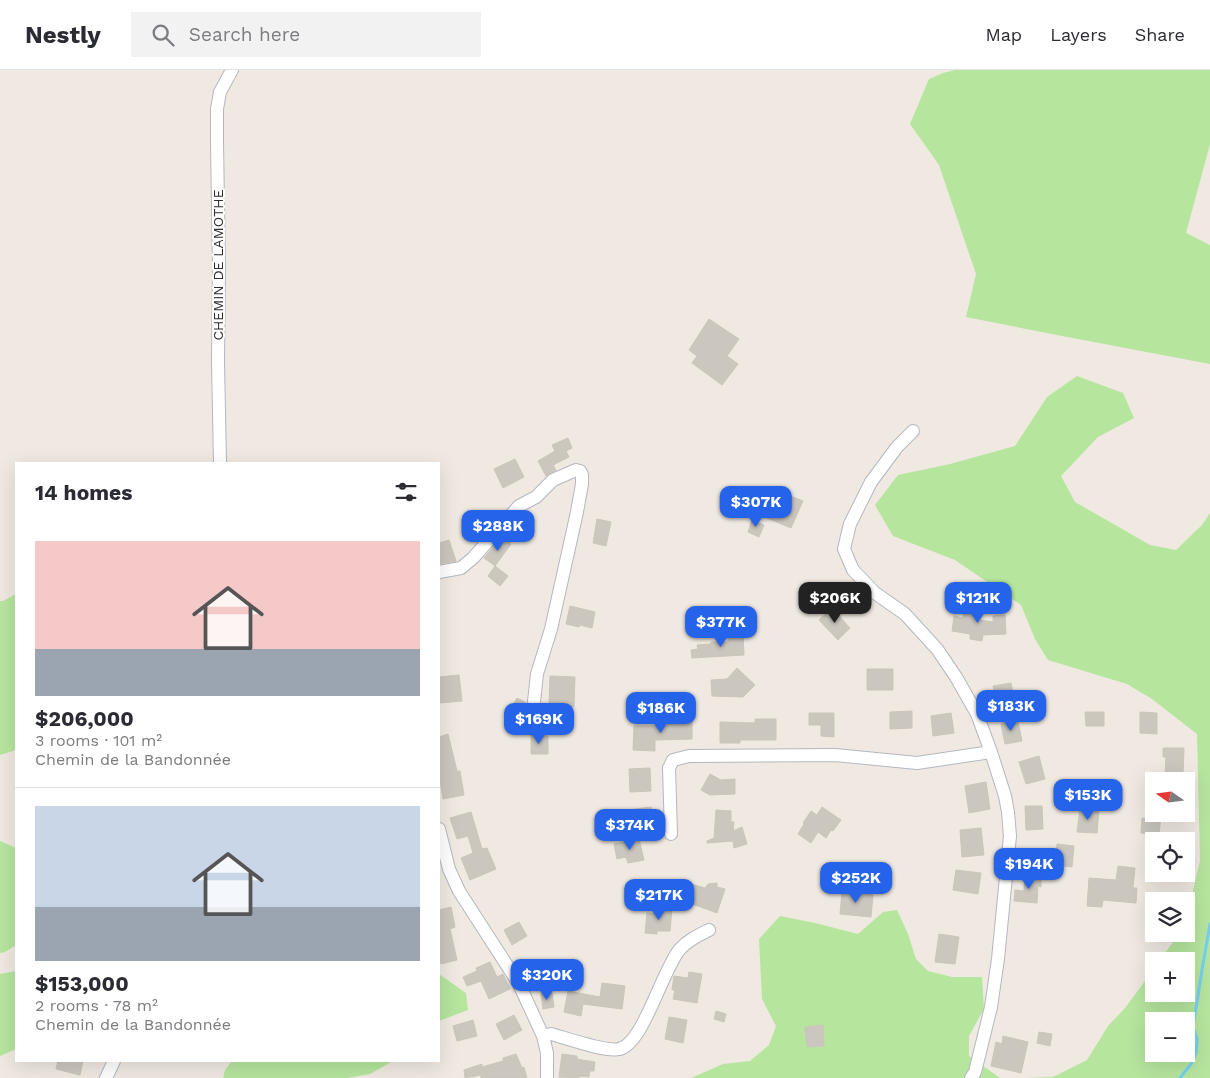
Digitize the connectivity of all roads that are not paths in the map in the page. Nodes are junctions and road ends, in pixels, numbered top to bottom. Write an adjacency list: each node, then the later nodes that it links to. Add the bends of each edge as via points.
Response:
1 (232, 70): 3 (street, CHEMIN DE LAMOTHE, via 220,92 217,109)
2 (913, 431): 6 (street, via 871,482 850,524 844,549 853,570 875,592 905,614 942,656 977,714)
3 (220, 462)
4 (440, 572): 5 (street, via 462,568 519,506 553,480 576,470 580,472 582,484 558,600 536,674)
5 (533, 711)
6 (991, 752): 8 (street, via 917,763 835,755 689,756 673,760 669,768); 14 (street, via 1005,796 1010,836 991,1007)
7 (440, 833): 10 (street, via 449,869 460,891 519,984)
8 (671, 834)
9 (709, 930): 10 (street, via 680,948 630,1043 620,1049 606,1049 551,1034)
10 (543, 1036): 13 (street)
11 (114, 1062): 12 (street)
12 (106, 1078)
13 (547, 1078)
14 (971, 1078)

